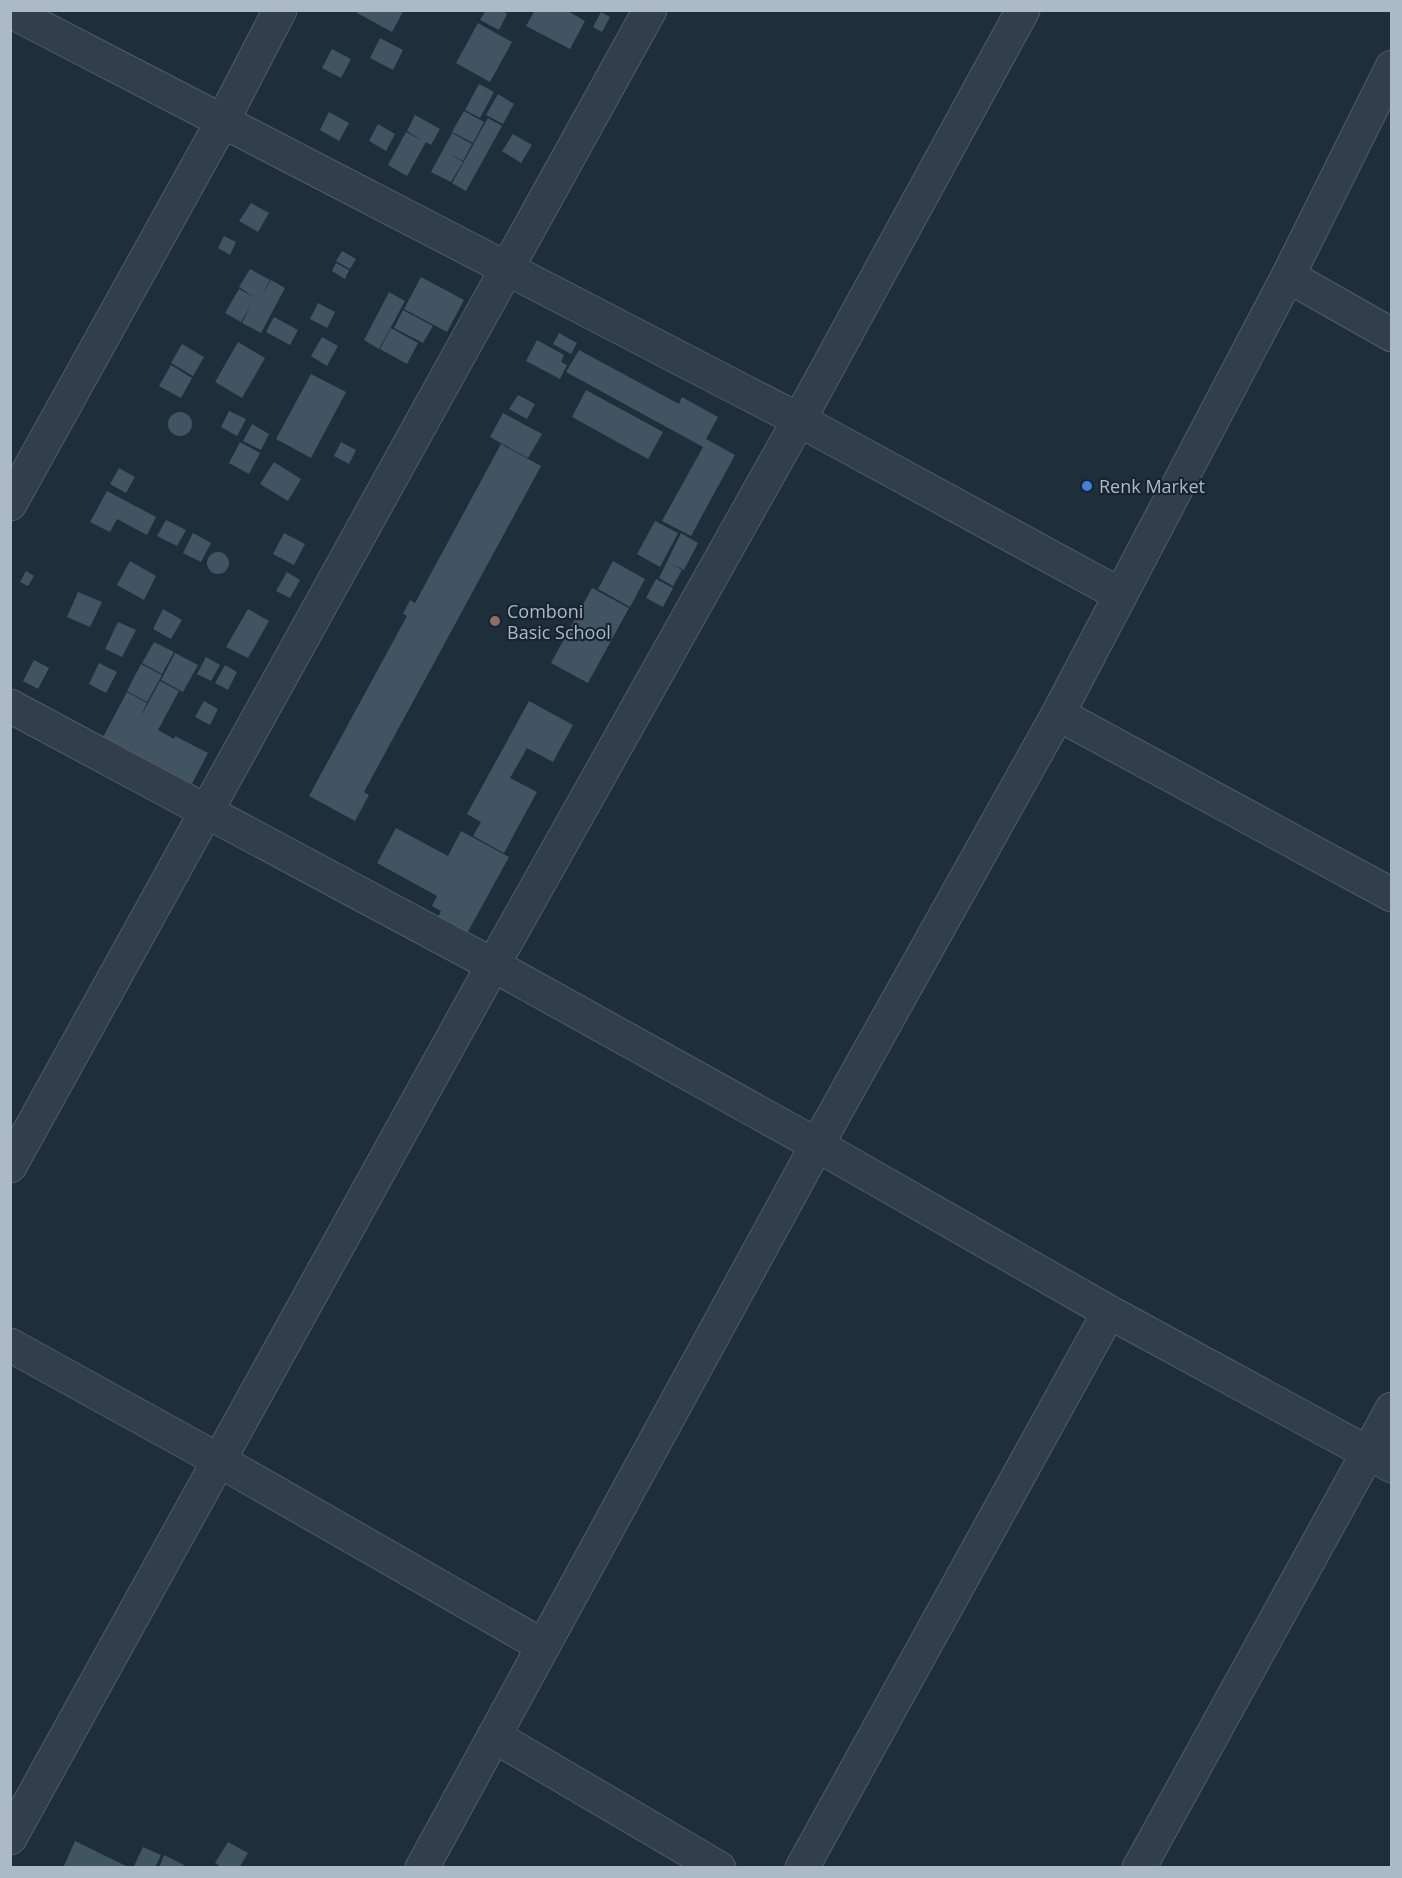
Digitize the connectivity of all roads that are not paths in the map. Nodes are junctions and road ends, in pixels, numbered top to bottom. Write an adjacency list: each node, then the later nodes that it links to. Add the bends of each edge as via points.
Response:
1 (280, 10): 6 (street)
2 (650, 10): 7 (street)
3 (1023, 10): 10 (street)
4 (10, 11): 6 (street)
5 (1392, 67): 8 (street)
6 (222, 122): 7 (street); 11 (street)
7 (505, 269): 10 (street); 15 (street)
8 (1287, 276): 9 (street); 12 (street)
9 (1392, 335)
10 (799, 420): 12 (street); 17 (street)
11 (10, 504)
12 (1119, 594): 14 (street)
13 (10, 706): 15 (street)
14 (1058, 714): 16 (street); 18 (street)
15 (208, 810): 17 (street); 19 (street)
16 (1392, 895)
17 (493, 965): 18 (street); 24 (street)
18 (817, 1145): 20 (street); 25 (street)
19 (10, 1166)
20 (1109, 1312): 23 (street); 30 (street)
21 (10, 1345): 24 (street)
22 (1392, 1408): 23 (street)
23 (1380, 1459): 31 (street)
24 (220, 1461): 25 (street); 27 (street)
25 (543, 1647): 26 (street)
26 (494, 1736): 28 (street); 29 (street)
27 (10, 1838)
28 (422, 1868)
29 (719, 1868)
30 (802, 1868)
31 (1139, 1868)

